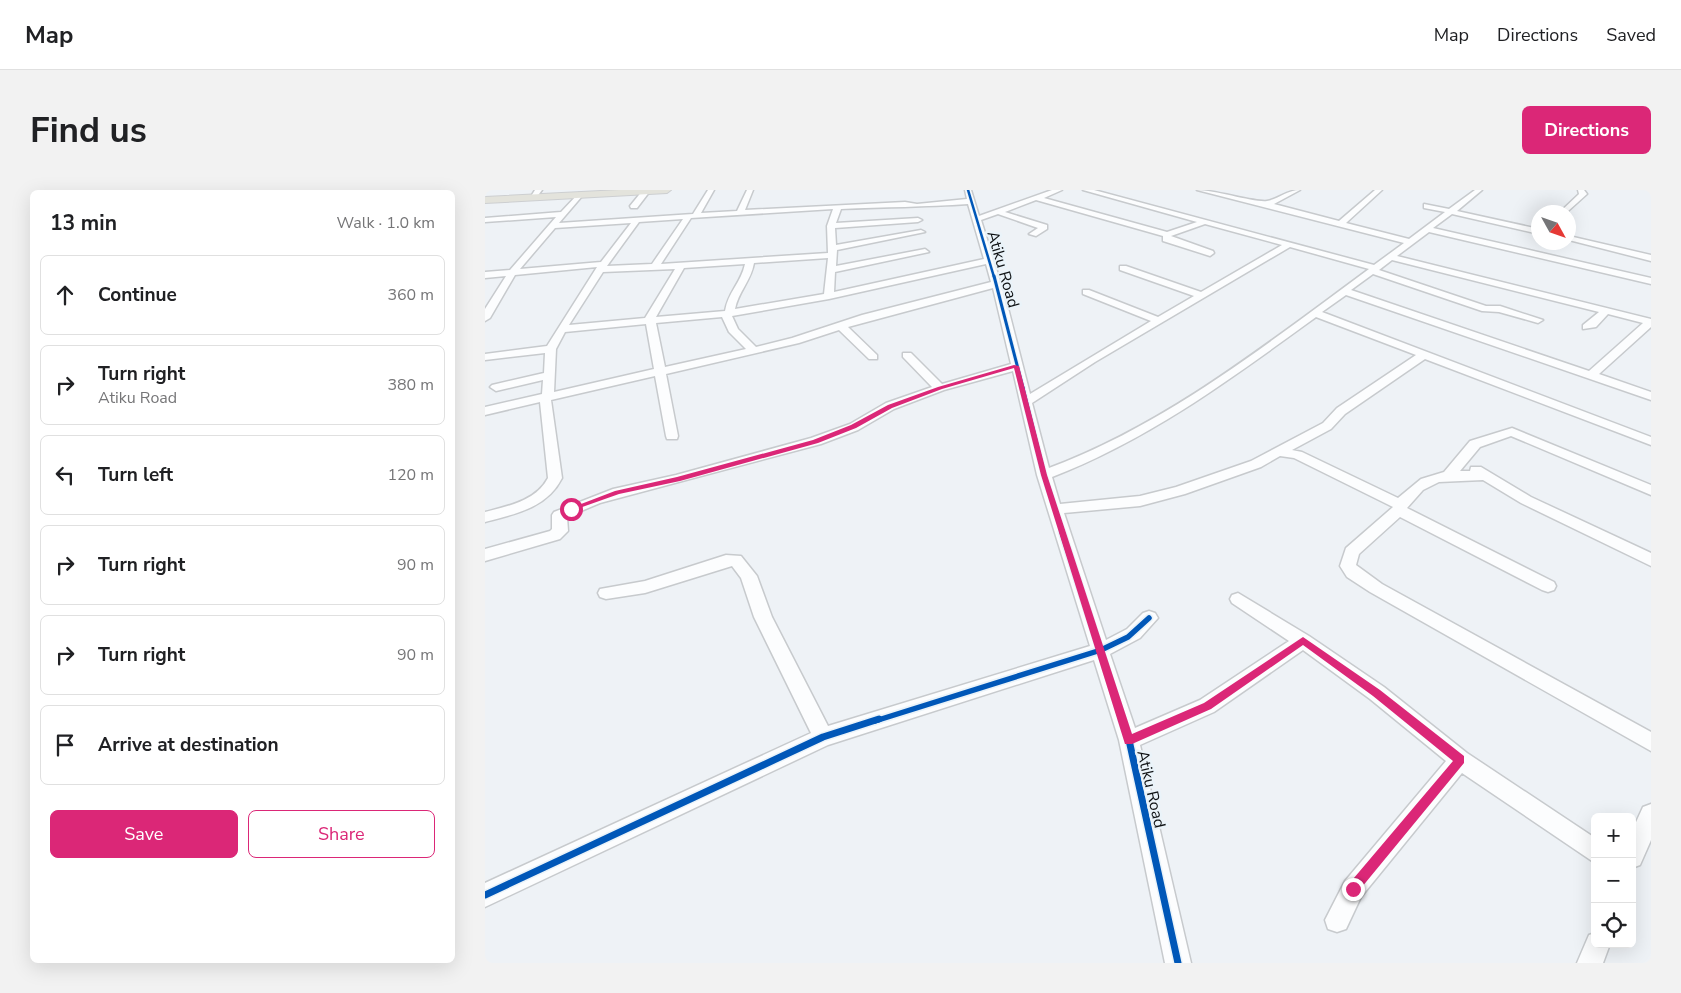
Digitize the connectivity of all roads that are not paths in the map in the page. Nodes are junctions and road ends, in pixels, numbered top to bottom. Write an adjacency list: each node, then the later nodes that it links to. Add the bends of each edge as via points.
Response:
1 (635, 190): 13 (main road)
2 (667, 190): 14 (main road)
3 (711, 190): 31 (street)
4 (750, 190): 30 (street)
5 (968, 190): 20 (street, Atiku Road)
6 (1059, 190): 18 (street)
7 (1086, 190): 37 (street)
8 (1199, 190): 21 (street)
9 (1297, 190): 21 (street)
10 (1379, 190): 38 (street)
11 (1479, 190): 28 (street)
12 (1581, 190): 22 (street, via 1583,194)
13 (610, 191): 15 (main road)
14 (646, 191): 17 (main road); 23 (street)
15 (569, 192): 16 (main road)
16 (536, 193): 19 (main road)
17 (579, 195): 19 (main road); 29 (street)
18 (1036, 198): 27 (street); 45 (street)
19 (485, 199)
20 (972, 201): 24 (street); 32 (street, Atiku Road)
21 (1267, 204): 38 (street)
22 (1571, 205)
23 (634, 206)
24 (917, 206): 26 (street); 34 (street)
25 (1427, 206): 28 (street)
26 (837, 207): 30 (street); 40 (street)
27 (999, 212): 32 (street); 44 (street, via 1044,227)
28 (1450, 212): 41 (street); 42 (street)
29 (562, 214): 33 (street); 39 (street)
30 (739, 214): 31 (street)
31 (691, 217): 35 (street); 58 (street)
32 (977, 219): 55 (street, Atiku Road)
33 (485, 220)
34 (919, 220): 36 (street); 50 (street)
35 (636, 221): 39 (street); 57 (street)
36 (898, 222): 40 (street); 43 (street)
37 (1205, 222): 45 (street); 48 (street)
38 (1341, 223): 47 (street)
39 (552, 226): 62 (street)
40 (831, 226): 49 (street)
41 (1426, 229): 47 (street); 64 (street)
42 (1531, 229)
43 (898, 230)
44 (1033, 234)
45 (1167, 235): 51 (street, via 1166,239)
46 (1576, 240): 53 (street)
47 (1410, 242): 52 (street)
48 (1288, 245): 60 (street); 68 (street)
49 (833, 251): 50 (street); 54 (street); 61 (street)
50 (923, 252): 55 (street); 61 (street); 69 (street)
51 (1210, 252)
52 (1393, 256): 60 (street); 70 (street); 77 (street)
53 (1651, 258)
54 (750, 261): 56 (street); 73 (street, via 747,276 732,297)
55 (988, 261): 67 (street, Atiku Road)
56 (681, 266): 58 (street); 74 (street)
57 (602, 267): 58 (street); 62 (street); 80 (street)
58 (655, 267)
59 (1123, 268): 68 (street)
60 (1374, 269): 65 (street); 76 (street, via 1485,309 1500,309)
61 (831, 270): 69 (street)
62 (513, 272): 63 (street); 71 (street)
63 (485, 275)
64 (1651, 281)
65 (1344, 291): 72 (street); 90 (street)
66 (1086, 292): 75 (street)
67 (999, 294): 78 (street, via 866,317); 87 (street, Atiku Road)
68 (1201, 295): 75 (street)
69 (829, 296): 73 (street)
70 (1606, 311): 77 (street); 79 (street)
71 (486, 313)
72 (1315, 313): 84 (street); 103 (street, via 1215,386 1158,422 1117,446)
73 (728, 314): 74 (street); 82 (street, via 733,330)
74 (650, 320): 80 (street); 88 (street)
75 (1158, 320): 95 (street)
76 (1538, 320)
77 (1651, 321): 90 (street)
78 (841, 326): 82 (street); 86 (street)
79 (1587, 327)
80 (561, 328): 81 (street)
81 (551, 349): 85 (street); 89 (street)
82 (753, 350): 88 (street)
83 (907, 354): 92 (street)
84 (1423, 355): 98 (street); 99 (street, via 1341,411 1327,426)
85 (485, 357)
86 (873, 357)
87 (1016, 366): 92 (street); 95 (street, Atiku Road)
88 (660, 372): 94 (street); 97 (street)
89 (550, 375): 91 (street); 94 (street)
90 (1591, 375): 93 (street)
91 (496, 387)
92 (940, 388): 109 (street, via 890,406 854,427 816,441 687,477 618,492)
93 (1651, 396)
94 (547, 397): 96 (street); 105 (street, via 555,478)
95 (1025, 403): 103 (street, Atiku Road)
96 (485, 411)
97 (672, 436)
98 (1651, 441)
99 (1295, 449): 100 (street); 107 (street)
100 (1278, 452): 108 (street, via 1256,464 1180,491 1140,501)
101 (1461, 461): 102 (street); 104 (street); 106 (street, via 1475,444 1512,432)
102 (1450, 474): 104 (street); 107 (street, via 1419,485)
103 (1044, 475): 108 (street, Atiku Road)
104 (1485, 476): 112 (street, via 1526,500)
105 (552, 486): 109 (street); 110 (street, via 520,507)
106 (1651, 490)
107 (1400, 507): 113 (street); 121 (street, via 1353,552 1348,566 1353,573)
108 (1055, 509): 118 (street, Atiku Road)
109 (559, 515): 111 (street, via 560,531 555,535)
110 (485, 517)
111 (485, 555)
112 (1651, 560)
113 (1548, 586)
114 (606, 593): 119 (street, via 645,587 735,560 749,576 763,617)
115 (1238, 599): 117 (street)
116 (1149, 618): 118 (street, via 1126,640)
117 (1303, 641): 120 (street, via 1207,706); 122 (street, via 1377,693)
118 (1101, 650): 119 (street); 120 (street, Atiku Road)
119 (823, 737): 126 (street)
120 (1129, 740): 129 (street, Atiku Road)
121 (1651, 742)
122 (1461, 760): 125 (street); 127 (street, via 1353,889)
123 (1651, 815): 124 (street)
124 (1636, 848)
125 (1591, 849)
126 (485, 895)
127 (1337, 920)
128 (1596, 948): 130 (street)
129 (1178, 963)
130 (1590, 963)

